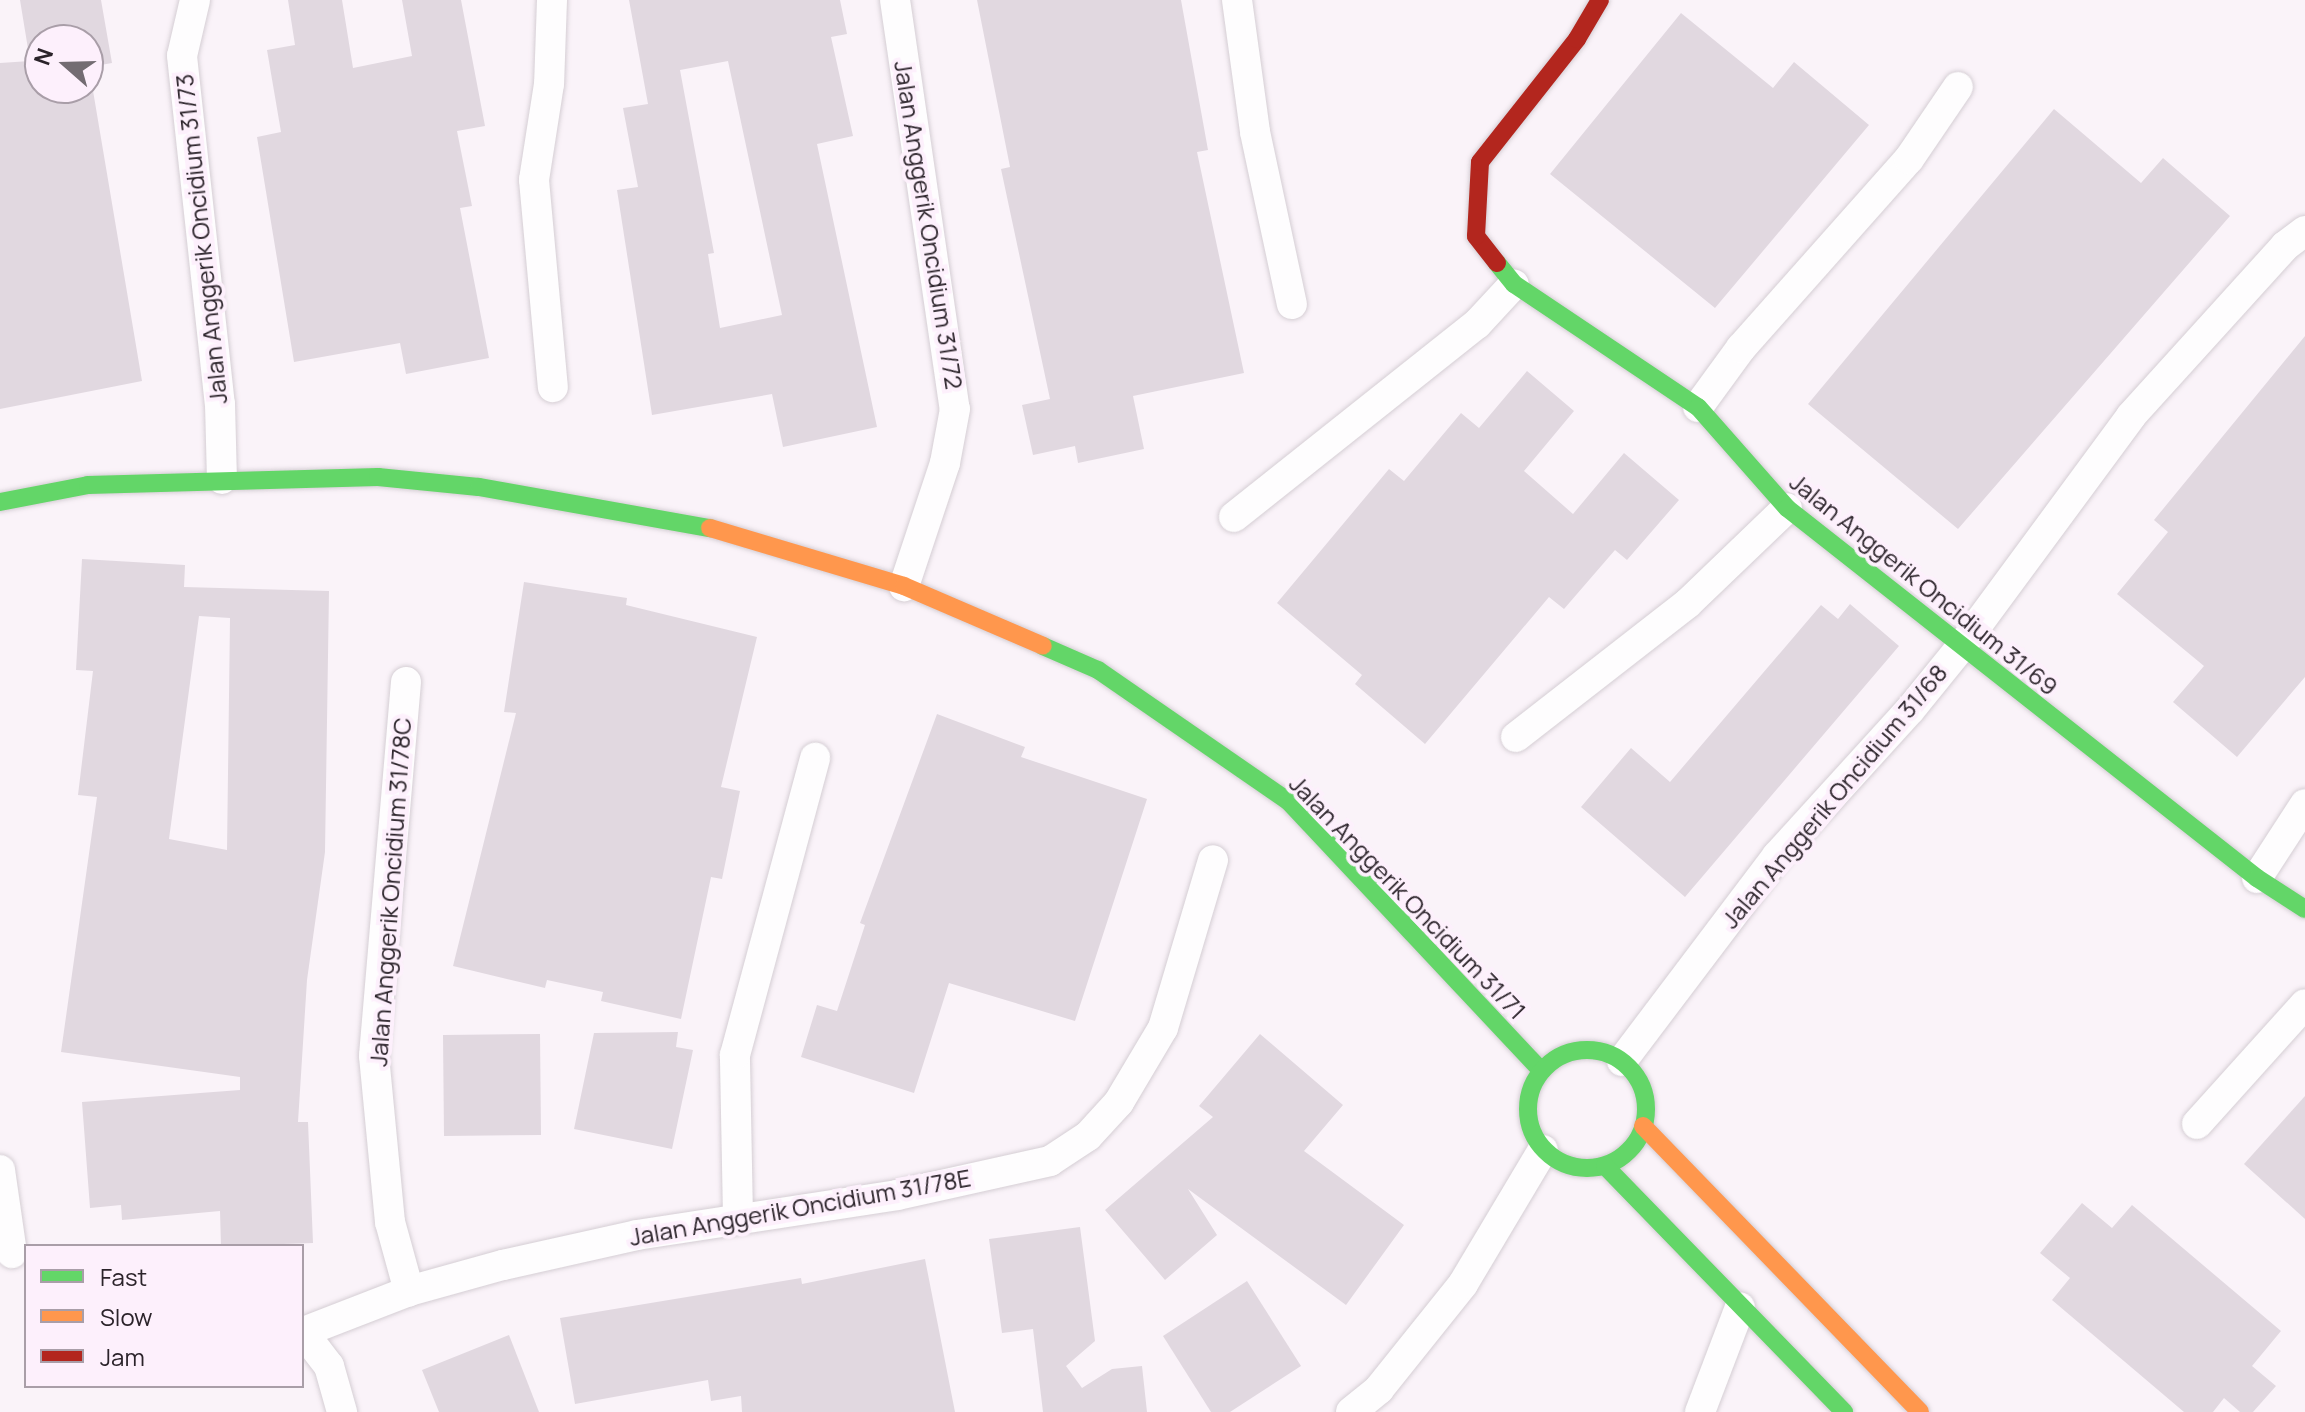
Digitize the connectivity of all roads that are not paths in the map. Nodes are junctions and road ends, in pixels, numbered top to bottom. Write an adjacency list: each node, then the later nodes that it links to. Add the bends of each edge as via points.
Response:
1 (195, 0): 12 (street, Jalan Anggerik Oncidium 31/73, via 182,56 220,404)
2 (552, 0): 10 (street, via 549,84 534,180)
3 (895, 0): 16 (street, Jalan Anggerik Oncidium 31/72, via 955,409 945,463)
4 (1237, 0): 9 (street, via 1255,132)
5 (1600, 0): 8 (street, Jalan Anggerik Oncidium 31/69, via 1577,39 1480,162 1476,236)
6 (1958, 87): 11 (street, via 1909,159 1741,348)
7 (2305, 231): 17 (street, Jalan Anggerik Oncidium 31/68, via 2285,246 2131,416)
8 (1514, 284): 11 (street, Jalan Anggerik Oncidium 31/69); 15 (street, via 1477,324)
9 (1292, 304)
10 (553, 387)
11 (1698, 407): 14 (street, Jalan Anggerik Oncidium 31/69)
12 (222, 479): 13 (street, Jalan Anggerik Oncidium 31/71, via 88,485); 16 (street, Jalan Anggerik Oncidium 31/71, via 378,477 479,487 717,529)
13 (0, 502)
14 (1787, 508): 17 (street, Jalan Anggerik Oncidium 31/69); 19 (street, via 1688,603)
15 (1234, 517)
16 (904, 586): 27 (street, Jalan Anggerik Oncidium 31/71, via 1098,670 1289,802)
17 (1961, 647): 23 (street, Jalan Anggerik Oncidium 31/69); 26 (street, Jalan Anggerik Oncidium 31/68, via 1777,856)
18 (406, 682): 35 (street, Jalan Anggerik Oncidium 31/78C, via 374,1056 390,1222)
19 (1516, 737)
20 (815, 758): 33 (street, via 735,1055)
21 (2305, 804): 23 (street)
22 (1213, 860): 33 (street, Jalan Anggerik Oncidium 31/78E, via 1163,1028 1119,1102 1088,1136 1050,1161 897,1195)
23 (2257, 878): 24 (street, Jalan Anggerik Oncidium 31/69)
24 (2305, 909)
25 (2305, 1004): 28 (street)
26 (1622, 1061): 27 (street, via 1580,1050); 29 (street, via 1643,1090)
27 (1541, 1070): 30 (street, via 1528,1102 1533,1136)
28 (2197, 1124)
29 (1643, 1126): 31 (street, via 1629,1151); 42 (street)
30 (1543, 1150): 31 (street, via 1583,1169); 39 (street, via 1463,1284 1379,1389)
31 (1605, 1166): 36 (street)
32 (0, 1170): 34 (street)
33 (738, 1217): 35 (street, Jalan Anggerik Oncidium 31/78E, via 503,1265)
34 (13, 1256)
35 (409, 1291): 37 (street, Jalan Anggerik Oncidium 31/78E)
36 (1740, 1307): 40 (street); 41 (street)
37 (304, 1331): 38 (street, via 329,1366)
38 (342, 1412)
39 (1351, 1412)
40 (1700, 1412)
41 (1844, 1412)
42 (1920, 1412)

